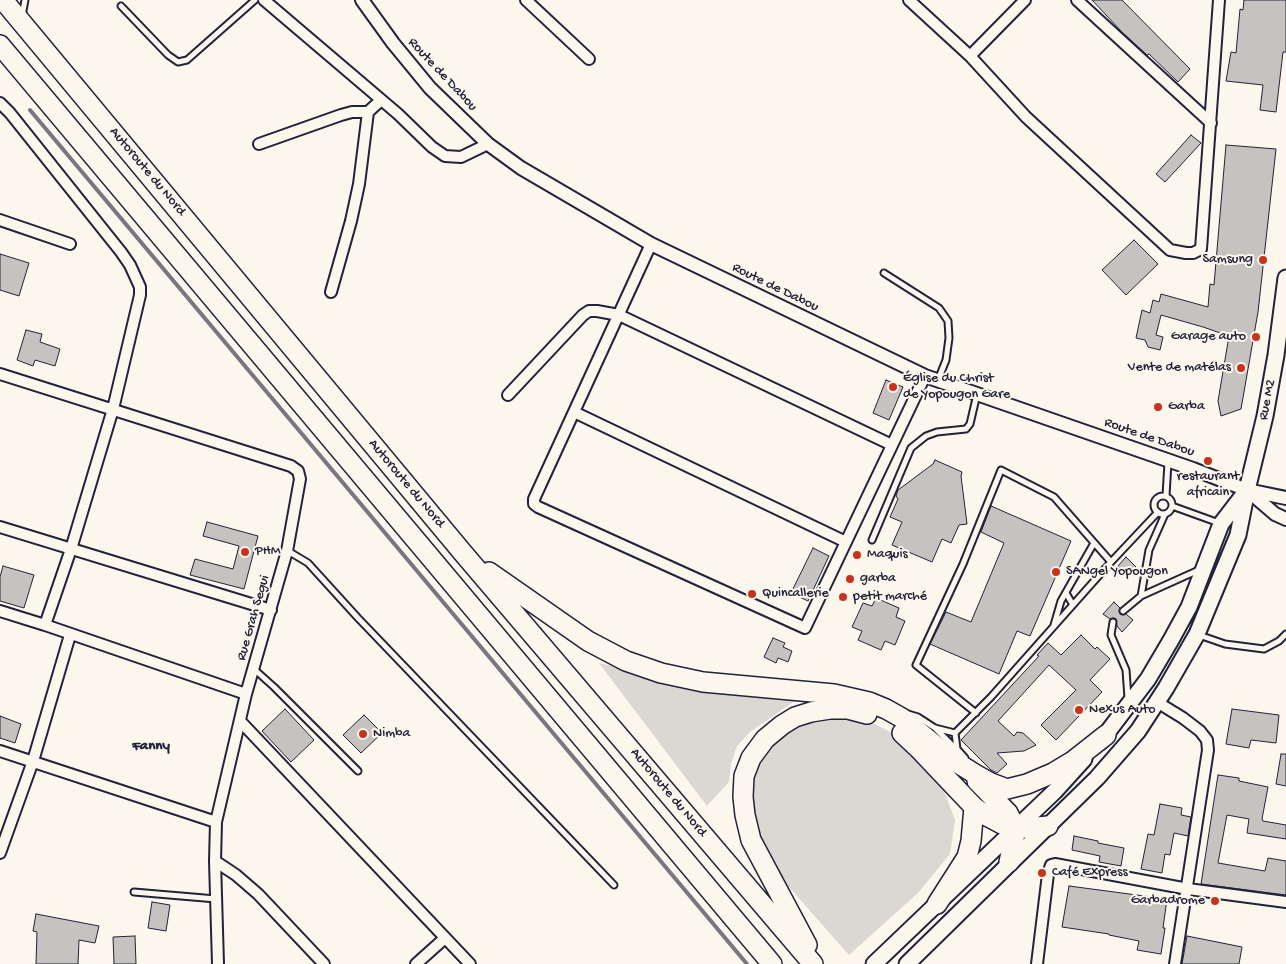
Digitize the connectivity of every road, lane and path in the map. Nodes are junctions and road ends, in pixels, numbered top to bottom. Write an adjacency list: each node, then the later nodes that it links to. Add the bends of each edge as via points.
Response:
1 (3, 0): 12 (highway, Autoroute du Nord)
2 (25, 0): 12 (lane)
3 (256, 0): 11 (lane, via 187,60 178,62)
4 (264, 0): 16 (street)
5 (362, 0): 21 (street, Route de Dabou, via 430,88)
6 (526, 0): 15 (street)
7 (909, 0): 14 (street)
8 (1025, 0): 14 (street)
9 (1077, 0): 19 (street)
10 (1219, 0): 19 (street)
11 (121, 6)
12 (22, 22): 52 (highway, Autoroute du Nord)
13 (0, 44): 99 (highway, Autoroute du Nord)
14 (970, 56): 19 (street, via 1026,117 1170,250 1193,253 1201,249)
15 (589, 59)
16 (381, 100): 18 (street); 21 (street, via 432,148 445,156 461,157)
17 (0, 103): 34 (street, via 121,252 140,287)
18 (368, 112): 20 (street, via 341,115); 27 (street, via 359,184)
19 (1211, 123)
20 (259, 144)
21 (488, 144): 24 (street, Route de Dabou, via 521,168)
22 (0, 220): 23 (street)
23 (70, 244)
24 (651, 244): 28 (street); 30 (street, Route de Dabou)
25 (884, 273): 31 (lane, via 939,308 948,321 950,338)
26 (1286, 278): 38 (main road, Rue M2, via 1265,416)
27 (331, 292)
28 (619, 315): 33 (street, via 589,311 583,315); 35 (street); 36 (street)
29 (0, 374): 34 (street, Rue Grah Segui)
30 (924, 376): 31 (street, Route de Dabou); 36 (street)
31 (938, 381): 32 (street, Route de Dabou)
32 (977, 394): 37 (street, Route de Dabou); 47 (lane, via 966,429 937,432 911,448)
33 (508, 395)
34 (113, 409): 50 (street); 51 (street, Rue Grah Segui, via 292,466 300,479)
35 (574, 412): 48 (street); 48 (street, via 534,499 538,507 802,628 807,626)
36 (892, 445): 48 (street)
37 (1168, 461): 38 (street, Route de Dabou); 39 (lane)
38 (1246, 490): 40 (street, Route de Dabou); 44 (street, Route de Dabou, via 1274,514); 45 (main road); 65 (main road, Rue M2, via 1238,535)
39 (1166, 496): 41 (lane); 42 (lane, via 1156,499 1154,506)
40 (1286, 498)
41 (1172, 506): 43 (lane); 45 (lane)
42 (1158, 512): 43 (lane); 53 (lane)
43 (1165, 514): 56 (lane, via 1149,550)
44 (1286, 519)
45 (1221, 524): 54 (main road)
46 (0, 527): 50 (street)
47 (872, 540)
48 (846, 542)
49 (1094, 543): 53 (lane); 55 (lane); 72 (lane, via 1054,497 1001,470 916,665)
50 (71, 550): 58 (street); 62 (street)
51 (287, 551): 58 (street, Rue Grah Segui); 88 (lane, via 308,563)
52 (463, 553): 71 (highway, via 588,641 626,661 703,682 834,694); 100 (highway, Autoroute du Nord)
53 (1111, 562): 57 (lane)
54 (1206, 567): 56 (lane); 70 (main road, via 1171,640)
55 (1066, 593): 57 (lane); 63 (lane)
56 (1141, 596): 60 (lane)
57 (1073, 605): 63 (lane)
58 (271, 610): 67 (street, Rue Grah Segui)
59 (0, 611): 62 (street)
60 (1123, 611)
61 (1113, 622): 70 (lane, via 1112,636 1126,670)
62 (46, 625): 64 (street)
63 (1053, 628): 72 (lane)
64 (70, 634): 68 (street); 79 (street)
65 (1197, 634): 66 (lane, via 1225,644 1264,648); 69 (main road, Rue M2)
66 (1286, 634)
67 (254, 669): 68 (street, Rue Grah Segui); 80 (lane)
68 (246, 694): 73 (street, Rue Grah Segui)
69 (1157, 702): 83 (main road, Rue M2, via 1138,731 1097,778); 89 (street, via 1200,730 1207,740)
70 (1128, 707): 76 (main road)
71 (886, 709): 74 (lane, via 918,717); 78 (highway)
72 (976, 713): 75 (lane)
73 (241, 722): 82 (street, Rue Grah Segui); 94 (street)
74 (935, 728): 75 (lane); 78 (lane)
75 (955, 734): 78 (lane)
76 (1106, 735): 78 (highway, via 1060,769 1007,789 990,783); 84 (main road)
77 (0, 751): 79 (street)
78 (956, 756): 84 (highway, via 1008,813)
79 (33, 762): 82 (street); 85 (street)
80 (358, 771)
81 (974, 807): 84 (highway); 93 (highway, via 972,840 966,857); 100 (highway, via 918,748 887,722 870,714 848,709 811,712 795,717 765,739 751,758 744,776 744,815 751,840)
82 (216, 822): 86 (street, Rue Grah Segui)
83 (1048, 826): 84 (highway); 87 (main road, Rue M2)
84 (1016, 829): 87 (highway); 93 (main road)
85 (0, 853)
86 (215, 861): 91 (street, Rue Grah Segui); 96 (street, via 258,894)
87 (1009, 862): 102 (main road, Rue M2)
88 (614, 885)
89 (1188, 888): 92 (street); 103 (street, via 1051,865); 104 (street)
90 (134, 892): 91 (lane)
91 (216, 899): 95 (street, Rue Grah Segui)
92 (1286, 902)
93 (937, 904): 101 (main road)
94 (444, 938): 97 (street); 98 (street)
95 (218, 964)
96 (324, 964)
97 (416, 964)
98 (470, 964)
99 (772, 964)
100 (815, 964)
101 (874, 964)
102 (907, 964)
103 (1037, 964)
104 (1175, 964)

